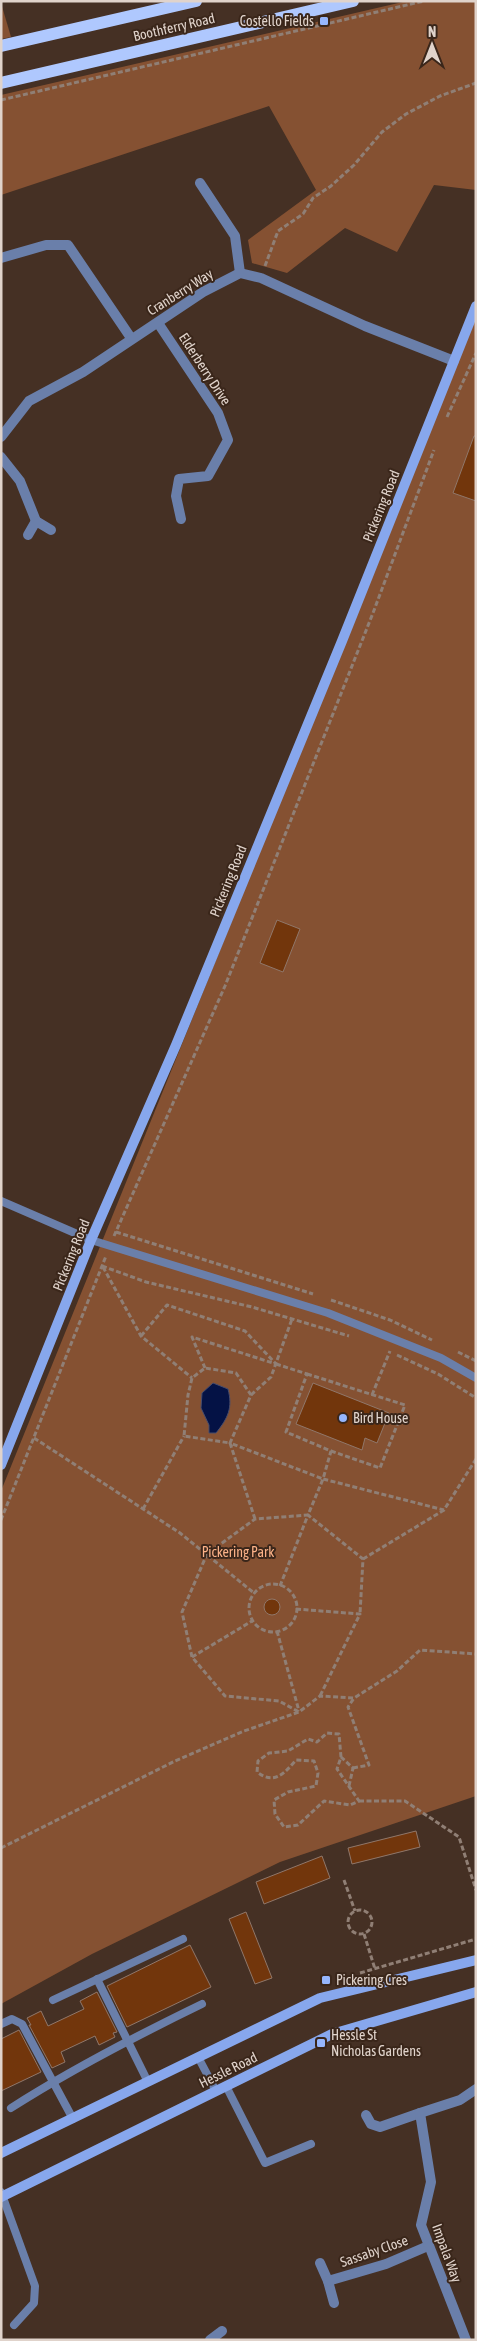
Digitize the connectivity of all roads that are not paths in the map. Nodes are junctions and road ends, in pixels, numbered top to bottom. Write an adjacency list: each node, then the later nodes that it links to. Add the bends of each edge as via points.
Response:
1 (196, 1): 3 (main road, Boothferry Road)
2 (353, 1): 4 (main road, Boothferry Road)
3 (1, 46)
4 (1, 83)
5 (200, 183): 7 (street, via 235,236)
6 (1, 258): 10 (street, via 46,245 68,245)
7 (240, 274): 9 (street, Cranberry Way, via 202,292); 11 (street, via 261,278 365,326)
8 (476, 306): 11 (street, Pickering Road)
9 (158, 323): 10 (street, Cranberry Way); 14 (street, Elderberry Drive, via 218,413 228,440 208,476 179,479 176,496)
10 (131, 338): 12 (street, Cranberry Way, via 83,372 29,401)
11 (454, 360): 19 (street, Pickering Road, via 183,1027)
12 (1, 438)
13 (1, 457): 15 (street, via 20,481)
14 (181, 519)
15 (36, 521): 16 (street); 17 (street)
16 (51, 530)
17 (28, 535)
18 (1, 1201): 19 (lane)
19 (91, 1240): 20 (lane, via 328,1313 441,1358); 21 (street, Pickering Road)
20 (476, 1378)
21 (1, 1465)
22 (183, 1939): 24 (lane)
23 (476, 1960): 30 (street, Hessle Road, via 320,1998)
24 (96, 1979): 26 (lane); 29 (lane)
25 (476, 1992): 33 (street, Hessle Road, via 332,2034)
26 (53, 2000)
27 (202, 2004): 29 (lane)
28 (1, 2024): 31 (lane, via 12,2020 22,2024)
29 (127, 2041): 31 (lane); 32 (lane)
30 (198, 2057): 32 (street, Hessle Road); 35 (lane)
31 (53, 2082): 36 (lane); 39 (lane)
32 (148, 2082): 39 (street, Hessle Road)
33 (226, 2086): 35 (street, Hessle Road); 40 (lane, via 265,2163)
34 (476, 2089): 37 (street, via 460,2100)
35 (216, 2091): 42 (street, Hessle Road)
36 (11, 2108)
37 (420, 2113): 38 (street, via 380,2128 371,2124); 43 (street, Impala Way, via 431,2182 421,2225)
38 (366, 2115)
39 (73, 2118): 41 (street, Hessle Road)
40 (311, 2144)
41 (1, 2153)
42 (2, 2195): 47 (lane, via 33,2278 35,2295 34,2303)
43 (428, 2246): 45 (street, Sassaby Close, via 386,2264); 50 (street, Impala Way)
44 (320, 2263): 45 (street, Sassaby Close)
45 (328, 2280): 46 (street, Sassaby Close)
46 (334, 2303)
47 (14, 2325)
48 (222, 2331): 49 (street)
49 (210, 2340)
50 (466, 2340)

